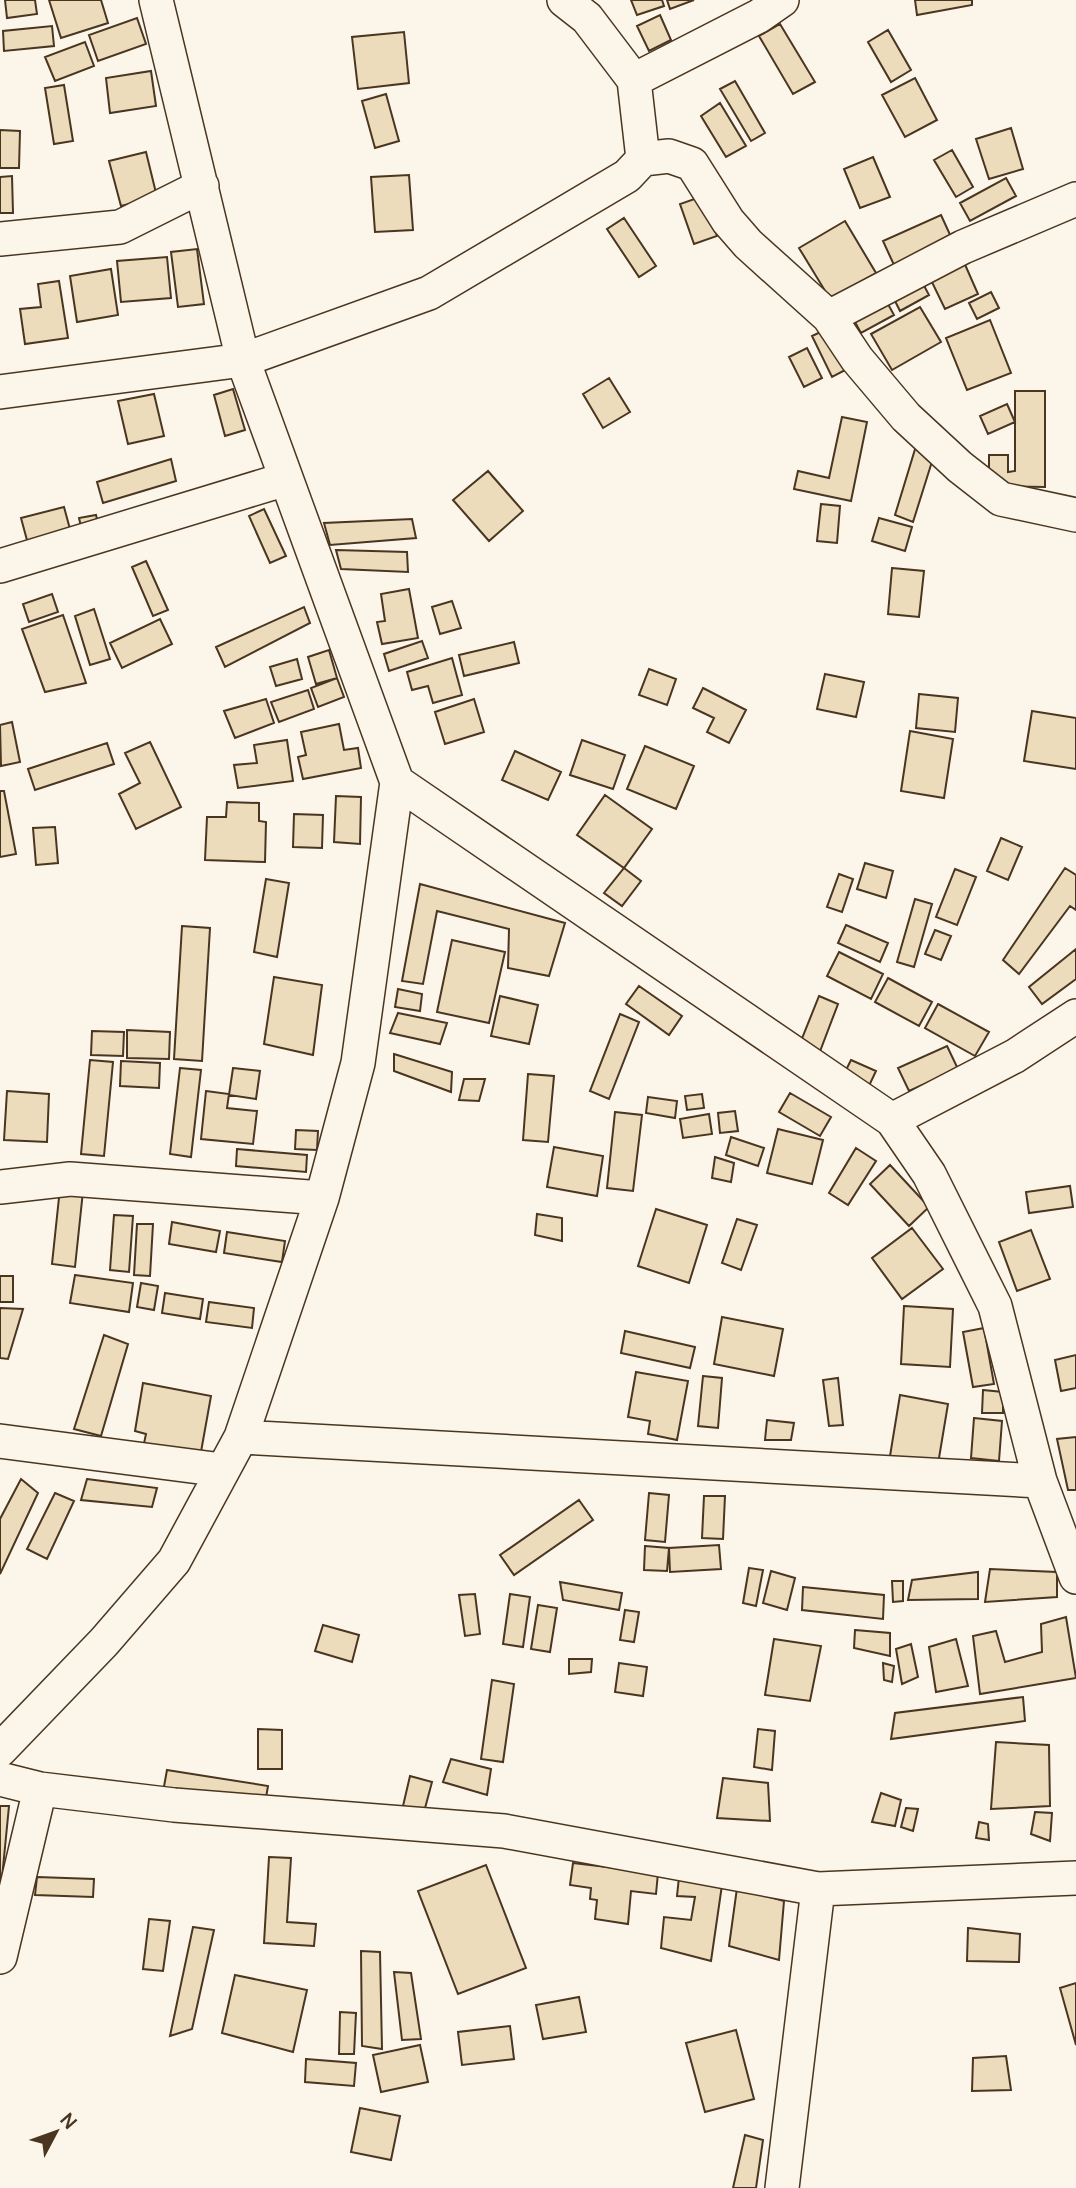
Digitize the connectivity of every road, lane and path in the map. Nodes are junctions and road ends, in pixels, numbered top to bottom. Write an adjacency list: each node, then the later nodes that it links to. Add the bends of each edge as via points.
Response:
1 (156, 0): 6 (street)
2 (564, 0): 4 (street, via 587,18)
3 (782, 0): 4 (street)
4 (634, 80): 5 (street)
5 (643, 159): 9 (street, via 669,156 692,164 748,244); 10 (street, via 627,176 429,293)
6 (202, 186): 8 (street, via 120,227); 10 (street)
7 (1076, 199): 9 (street, via 952,253)
8 (0, 239)
9 (829, 317): 13 (street, via 856,359 906,417 960,467 1001,499)
10 (243, 360): 11 (street); 12 (street)
11 (0, 391)
12 (286, 479): 14 (street); 15 (street)
13 (1076, 515)
14 (0, 566)
15 (397, 782): 17 (street); 19 (street, via 358,1063)
16 (1076, 1016): 17 (street, via 1015,1056)
17 (892, 1120): 23 (street, via 929,1174 995,1306)
18 (0, 1187): 19 (street, via 70,1179)
19 (322, 1198): 20 (street)
20 (241, 1437): 22 (street); 23 (street)
21 (0, 1441): 22 (street)
22 (222, 1470): 25 (street, via 174,1561 104,1643)
23 (1040, 1481): 24 (street)
24 (1076, 1577)
25 (0, 1750)
26 (0, 1779): 27 (street)
27 (40, 1789): 29 (street, via 174,1805 504,1831); 30 (street)
28 (1076, 1878): 29 (street)
29 (818, 1889): 31 (street)
30 (0, 1957)
31 (782, 2188)

